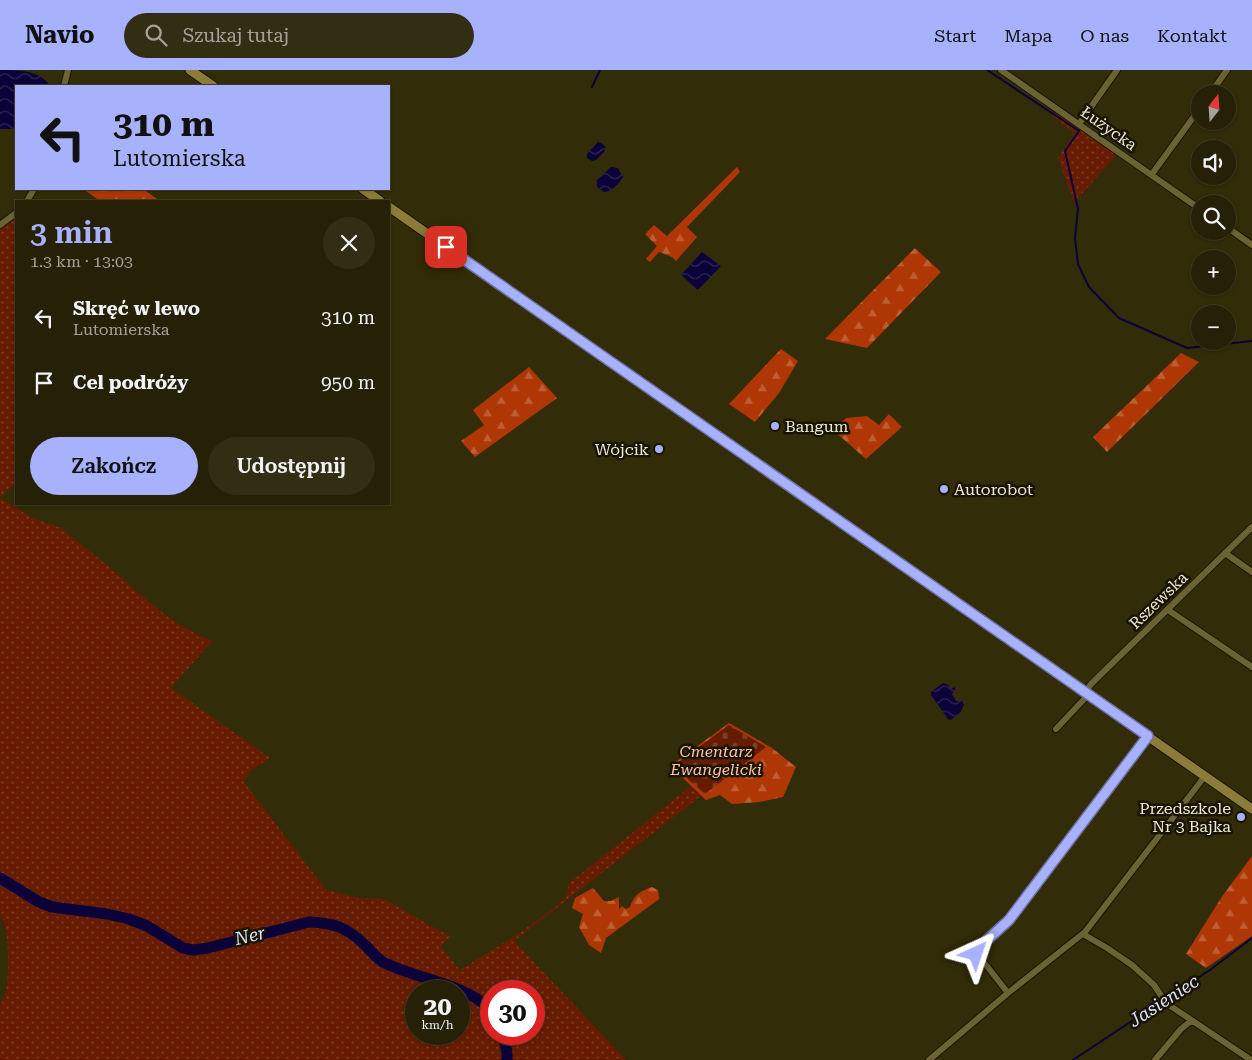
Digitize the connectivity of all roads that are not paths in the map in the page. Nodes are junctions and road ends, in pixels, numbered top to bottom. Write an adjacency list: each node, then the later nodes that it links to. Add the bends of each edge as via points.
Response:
1 (68, 70): 6 (street)
2 (190, 70): 7 (main road)
3 (1001, 70): 10 (street, Łużycka)
4 (1117, 70): 10 (street)
5 (1227, 70): 8 (street)
6 (64, 85)
7 (212, 85)
8 (1216, 85)
9 (1191, 120): 11 (street)
10 (1079, 124): 11 (street, Łużycka)
11 (1152, 174): 14 (street, Łużycka)
12 (364, 190): 13 (main road)
13 (378, 200)
14 (1191, 202)
15 (390, 208): 25 (main road)
16 (15, 214): 17 (street)
17 (0, 225)
18 (1236, 234): 19 (street)
19 (1252, 245)
20 (1252, 528): 21 (street, Rszewska)
21 (1225, 554): 22 (street); 23 (street, Rszewska)
22 (1252, 572)
23 (1168, 610): 24 (street); 25 (street, Rszewska, via 1091,684)
24 (1252, 667)
25 (1087, 694): 26 (street, Rszewska); 27 (main road)
26 (1056, 729)
27 (1148, 736): 28 (main road); 31 (street, via 1009,920 975,951)
28 (1205, 776): 29 (main road); 30 (street)
29 (1252, 809)
30 (1083, 934): 31 (street); 32 (street, via 1132,965 1166,1003)
31 (1008, 993): 33 (street)
32 (1191, 1021): 34 (street); 35 (street)
33 (929, 1060)
34 (1155, 1060)
35 (1251, 1060)

